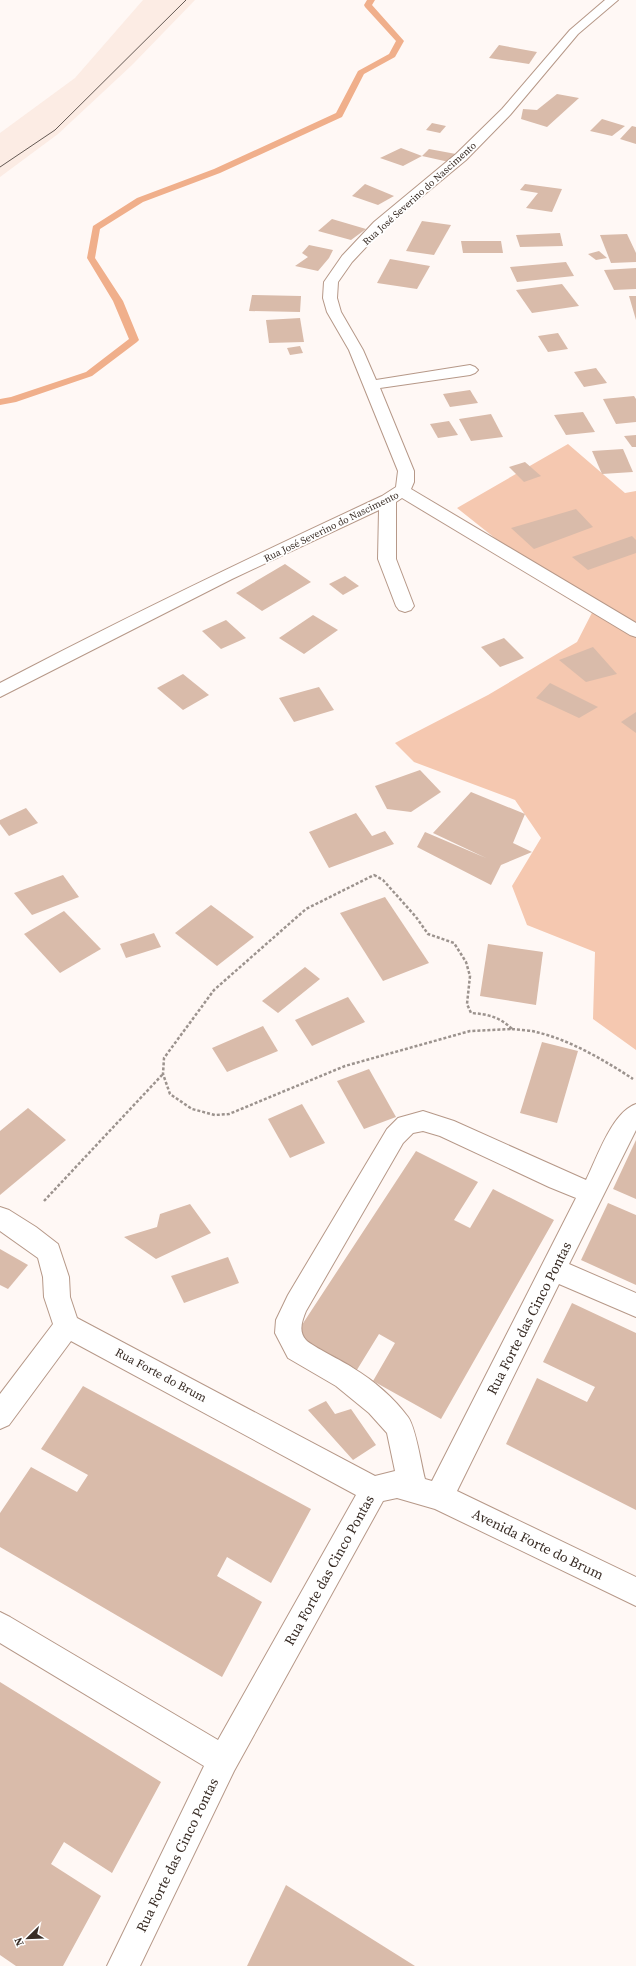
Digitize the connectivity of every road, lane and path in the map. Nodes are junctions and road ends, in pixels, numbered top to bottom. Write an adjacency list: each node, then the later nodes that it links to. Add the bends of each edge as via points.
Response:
1 (612, 0): 3 (street, Rua José Severino do Nascimento, via 574,32 506,112 461,157 379,225 347,259 331,282 330,298 334,312 356,350)
2 (470, 370): 3 (street)
3 (370, 385): 4 (street, Rua José Severino do Nascimento, via 406,471 407,482)
4 (395, 496): 5 (street, via 388,559); 6 (street); 7 (street, Rua José Severino do Nascimento, via 226,575)
5 (405, 606)
6 (636, 631)
7 (0, 691)
8 (512, 1029): 9 (path, via 470,1031 345,1066 229,1114 215,1115 192,1109 170,1094); 9 (path, via 496,1016 471,1013 467,1004 470,976 466,962 454,943 428,934 383,880 374,875 306,909 214,990 164,1058); 10 (path, via 537,1032 572,1045 618,1069)
9 (163, 1074): 13 (path)
10 (636, 1082)
11 (636, 1114): 12 (street, Rua Forte das Cinco Pontas, via 625,1126)
12 (592, 1193): 14 (street, Rua Forte das Cinco Pontas); 19 (street, via 446,1128 423,1121 406,1126 395,1136 297,1303 289,1320 288,1333 297,1349 345,1377 378,1404 399,1427)
13 (9, 1224): 16 (street, via 49,1252 56,1277 57,1297)
14 (554, 1270): 15 (street); 19 (street, Rua Forte das Cinco Pontas)
15 (636, 1304)
16 (67, 1326): 17 (street); 18 (street, Rua Forte do Brum)
17 (0, 1416)
18 (374, 1490): 19 (street, Rua Forte das Cinco Pontas, via 397,1484); 22 (street, Rua Forte das Cinco Pontas)
19 (426, 1492): 20 (street, Avenida Forte do Brum)
20 (636, 1592)
21 (0, 1627): 22 (street)
22 (223, 1760): 23 (street, Rua Forte das Cinco Pontas)
23 (123, 1966)

